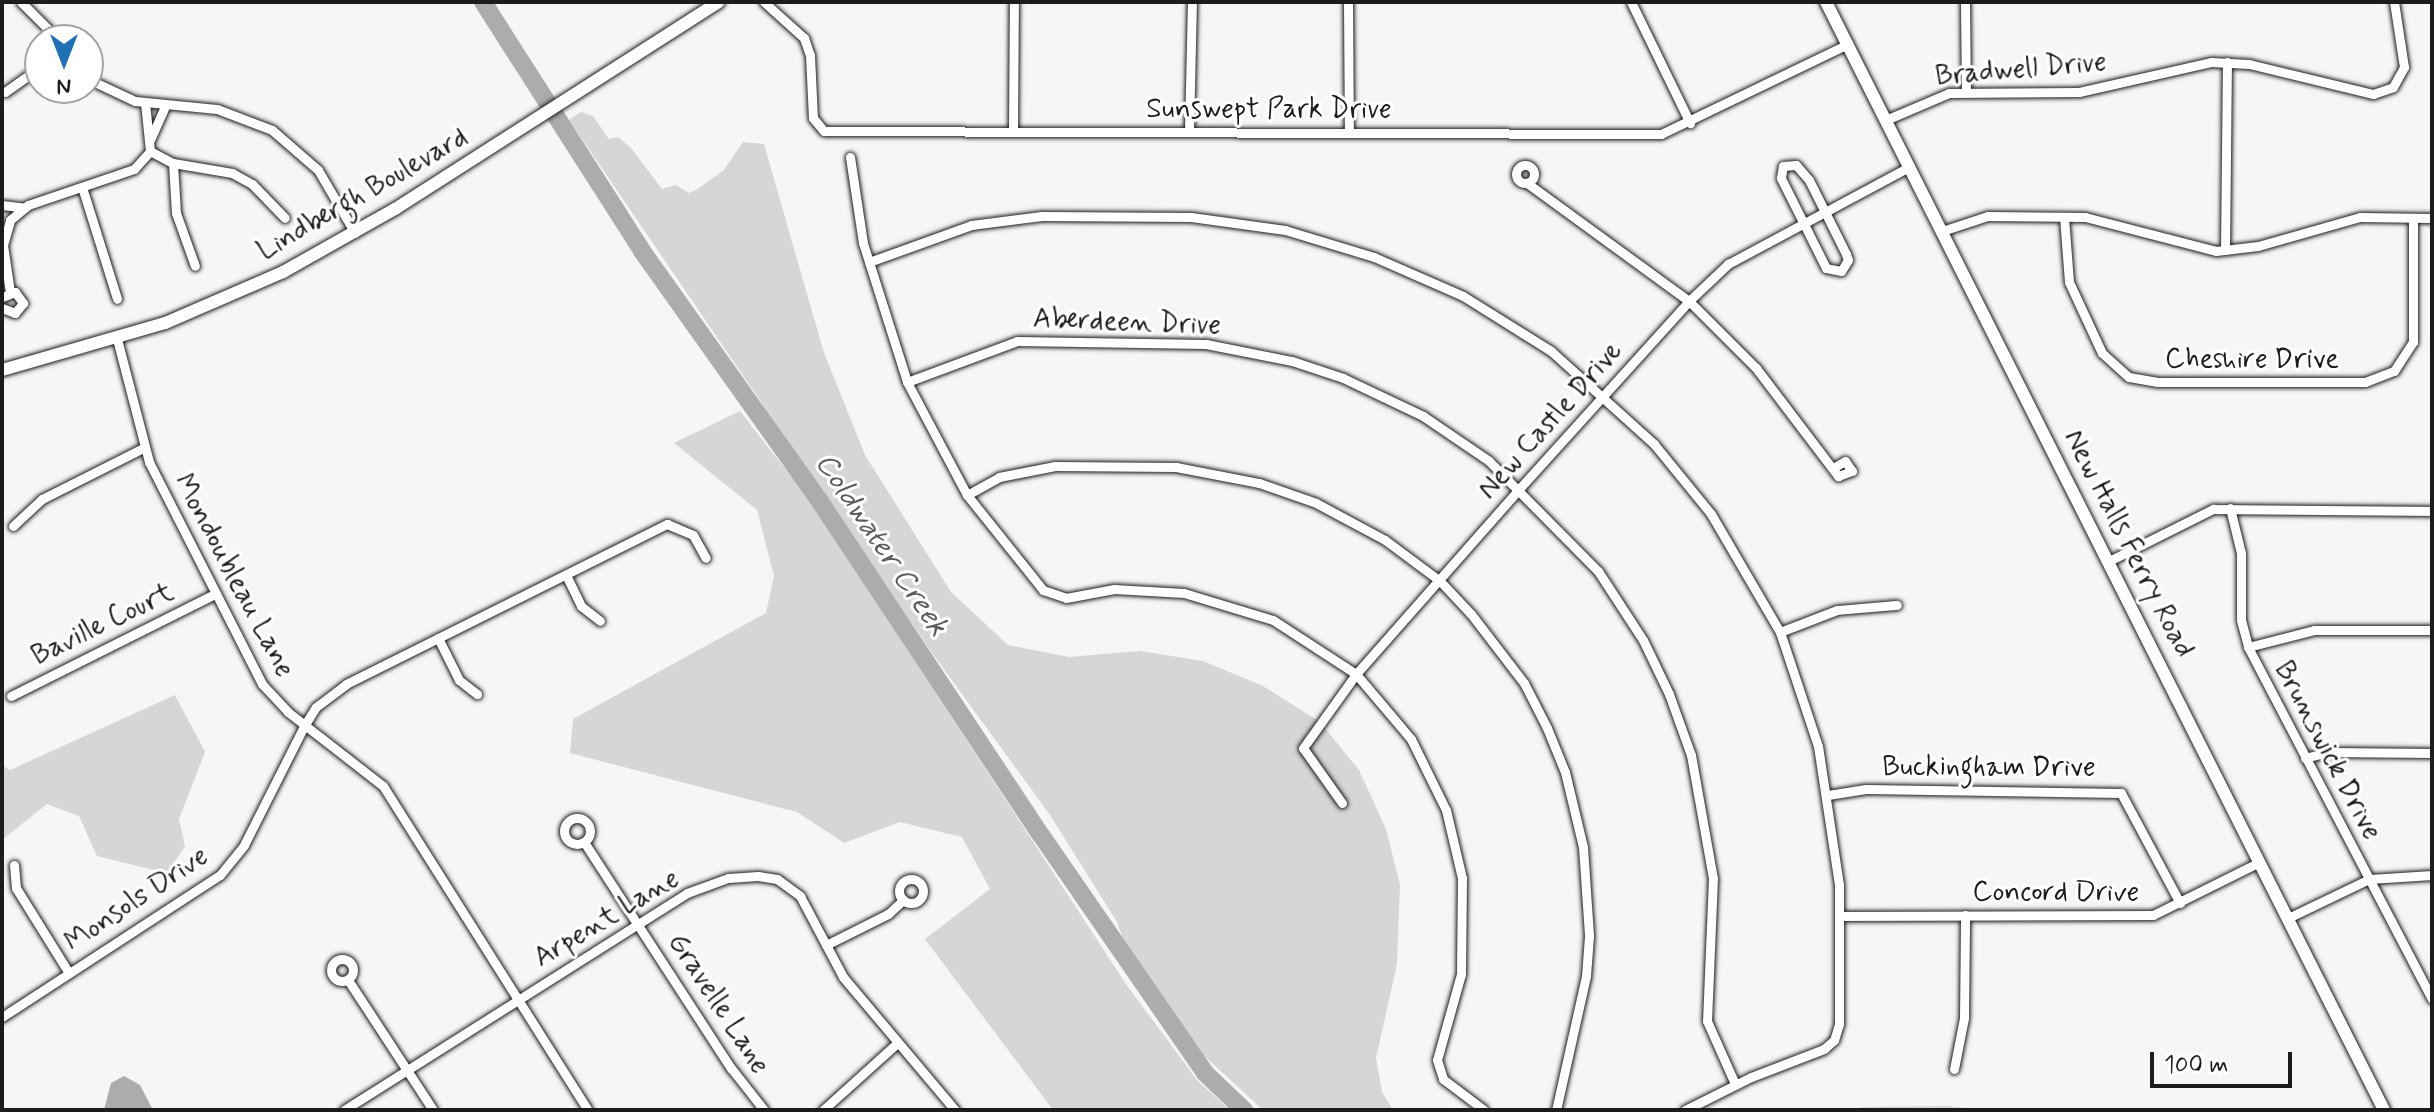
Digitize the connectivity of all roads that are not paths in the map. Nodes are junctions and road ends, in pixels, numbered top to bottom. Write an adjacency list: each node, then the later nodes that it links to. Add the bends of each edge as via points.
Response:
1 (21, 2): 11 (street)
2 (719, 2): 41 (main road, Lindbergh Boulevard)
3 (764, 2): 23 (street, Sunswept Park Drive, via 804,38 810,55 813,118 824,131)
4 (1014, 2): 23 (street)
5 (1192, 2): 24 (street)
6 (1348, 2): 22 (street)
7 (1631, 2): 21 (street)
8 (1826, 2): 12 (main road, New Halls Ferry Road)
9 (1965, 2): 17 (street)
10 (2394, 2): 13 (street, Bradwell Drive, via 2404,67 2393,87 2373,94 2350,92)
11 (44, 24)
12 (1848, 44): 20 (main road, New Halls Ferry Road); 21 (street, Sunswept Park Drive)
13 (2227, 62): 17 (street, Bradwell Drive, via 2193,64 2079,92); 43 (street)
14 (24, 78): 16 (street)
15 (104, 86): 18 (street)
16 (5, 92)
17 (1966, 92): 20 (street, Bradwell Drive, via 1934,96)
18 (145, 103): 19 (street); 25 (street)
19 (165, 106): 25 (street); 41 (street, via 217,109 279,135 318,170)
20 (1888, 119): 29 (main road, New Halls Ferry Road)
21 (1690, 123): 22 (street, Sunswept Park Drive, via 1647,135)
22 (1349, 131): 24 (street, Sunswept Park Drive)
23 (1013, 132): 24 (street, Sunswept Park Drive)
24 (1189, 132)
25 (150, 140): 26 (street)
26 (150, 151): 28 (street); 31 (street, via 134,169)
27 (850, 157): 44 (street)
28 (173, 163): 36 (street, via 232,173 252,184); 45 (street, via 176,213)
29 (1909, 167): 34 (street, New Castle Drive); 40 (main road, New Halls Ferry Road)
30 (1527, 183): 48 (street)
31 (82, 187): 33 (street); 47 (street)
32 (2, 205): 33 (street)
33 (25, 208): 42 (street, via 10,220)
34 (1826, 212): 39 (street, New Castle Drive); 39 (street, via 1802,168 1783,166 1781,178); 39 (street, via 1848,260 1841,271 1826,268)
35 (2064, 217): 37 (street, Cheshire Drive, via 2072,293 2102,353 2129,377 2158,382 2365,382 2394,371 2413,342); 40 (street, via 1988,216); 43 (street, via 2104,219)
36 (285, 218)
37 (2413, 218): 38 (street); 43 (street, via 2360,217)
38 (2432, 218)
39 (1802, 223): 48 (street, New Castle Drive, via 1748,251)
40 (1942, 231): 62 (main road, New Halls Ferry Road)
41 (355, 233): 50 (main road, Lindbergh Boulevard, via 247,289)
42 (3, 241): 46 (street)
43 (2225, 250)
44 (869, 262): 52 (street); 53 (street, via 956,229 1041,216 1191,217 1285,230 1374,257 1463,296 1551,351)
45 (195, 266)
46 (6, 294): 49 (street, via 21,296 23,306 11,314)
47 (117, 299)
48 (1689, 301): 53 (street, New Castle Drive); 55 (street, via 1756,368)
49 (2, 308)
50 (117, 339): 51 (main road, Lindbergh Boulevard); 54 (street, Mondoubleau Lane)
51 (2, 370)
52 (907, 382): 56 (street, Aberdeen Drive, via 1017,341 1175,340 1234,349 1320,370 1379,394 1464,442); 57 (street)
53 (1604, 394): 56 (street, New Castle Drive); 69 (street, via 1704,504)
54 (145, 447): 60 (street, via 42,499); 65 (street, Mondoubleau Lane)
55 (1835, 467)
56 (1520, 488): 64 (street, New Castle Drive); 100 (street, Aberdeen Drive, via 1616,594 1643,640 1682,730 1713,878 1707,1021)
57 (967, 495): 64 (street, via 999,477 1055,466 1203,470 1316,503 1385,540); 72 (street, via 1015,561 1052,595 1161,590 1229,603 1273,620)
58 (2230, 508): 59 (street); 62 (street, via 2213,509); 71 (street, Brunswick Drive, via 2241,553 2241,620)
59 (2432, 511)
60 (13, 526)
61 (706, 558): 63 (street, Monsols Drive, via 693,535 667,524)
62 (2107, 562): 81 (main road, New Halls Ferry Road)
63 (566, 575): 67 (street, via 581,606); 70 (street, Monsols Drive)
64 (1440, 581): 72 (street, New Castle Drive); 108 (street, via 1524,683 1557,751 1578,817 1589,936 1579,1017)
65 (215, 594): 74 (street, Baville Court); 75 (street, Mondoubleau Lane, via 262,684)
66 (1897, 605): 69 (street, via 1837,610)
67 (600, 621)
68 (2432, 630): 71 (street, via 2314,630)
69 (1780, 632): 78 (street, via 1812,725)
70 (438, 638): 73 (street, via 459,680); 75 (street, Monsols Drive, via 346,684 316,707)
71 (2248, 647): 77 (street, Brunswick Drive)
72 (1356, 674): 79 (street, New Castle Drive, via 1303,748); 107 (street, via 1411,739 1438,790 1458,854 1463,951 1437,1048 1439,1070 1443,1079)
73 (477, 694)
74 (11, 696)
75 (304, 726): 92 (street, Monsols Drive, via 244,845 220,875); 94 (street, Mondoubleau Lane, via 383,786)
76 (2432, 753): 77 (street, via 2336,752)
77 (2305, 758): 84 (street, Brunswick Drive)
78 (1828, 795): 86 (street, Buckingham Drive, via 1866,789 2121,793); 88 (street)
79 (1342, 803)
80 (584, 842): 90 (street, Gravelle Lane)
81 (2260, 862): 86 (street, Concord Drive); 89 (main road, New Halls Ferry Road)
82 (14, 865): 92 (street, via 16,888)
83 (2432, 875): 84 (street)
84 (2369, 879): 89 (street); 95 (street, Brunswick Drive)
85 (903, 900): 91 (street, via 888,914)
86 (2180, 903): 87 (street, Concord Drive, via 2153,915)
87 (1965, 915): 88 (street, Concord Drive); 98 (street, via 1964,1018)
88 (1839, 916): 100 (street, via 1839,1024 1834,1040 1824,1049)
89 (2288, 918): 110 (main road, New Halls Ferry Road)
90 (639, 924): 91 (street, Arpent Lane, via 687,893 728,878 758,876 777,879 800,896); 94 (street, Arpent Lane); 104 (street, Gravelle Lane)
91 (826, 945): 97 (street, Arpent Lane)
92 (69, 973): 96 (street, Monsols Drive)
93 (348, 980): 99 (street)
94 (519, 998): 99 (street, Arpent Lane); 103 (street, Mondoubleau Lane)
95 (2432, 999)
96 (2, 1017)
97 (896, 1044): 105 (street); 106 (street, Arpent Lane)
98 (1954, 1069)
99 (406, 1074): 101 (street, Arpent Lane); 102 (street)
100 (1735, 1084): 109 (street)
101 (344, 1110)
102 (433, 1110)
103 (588, 1110)
104 (764, 1110)
105 (823, 1110)
106 (955, 1110)
107 (1484, 1110)
108 (1556, 1110)
109 (1685, 1110)
110 (2384, 1110)

